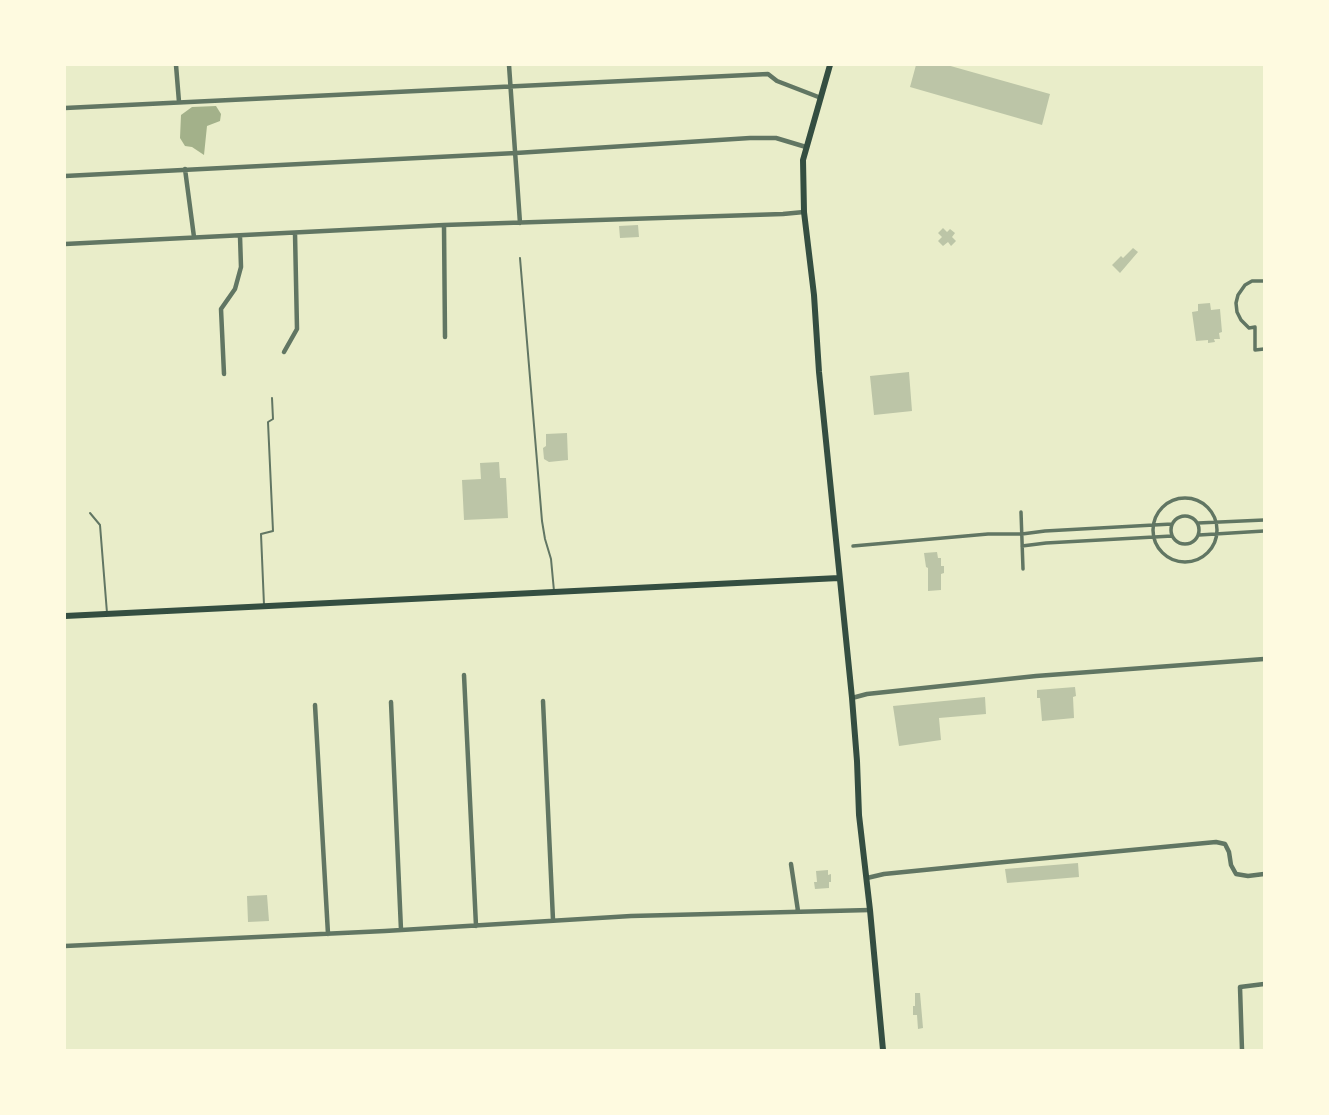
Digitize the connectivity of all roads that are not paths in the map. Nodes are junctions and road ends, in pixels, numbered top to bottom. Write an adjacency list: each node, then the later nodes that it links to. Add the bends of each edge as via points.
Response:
1 (176, 65): 6 (street)
2 (509, 65): 4 (street)
3 (830, 65): 5 (main road)
4 (512, 87): 5 (street, via 768,74); 6 (street); 9 (street)
5 (821, 98): 8 (main road)
6 (179, 102): 7 (street)
7 (65, 108)
8 (807, 146): 9 (street, via 776,138 750,138); 12 (main road)
9 (516, 153): 10 (street); 13 (street)
10 (185, 169): 11 (street); 17 (street)
11 (65, 176)
12 (804, 212): 13 (street); 42 (main road)
13 (520, 223): 14 (street)
14 (444, 225): 15 (street); 21 (street)
15 (295, 233): 16 (street); 23 (street, via 297,329)
16 (240, 236): 17 (street); 24 (street, via 241,267 235,289 221,310)
17 (194, 237): 18 (street)
18 (65, 244)
19 (520, 258): 43 (lane, via 542,521)
20 (1264, 281): 22 (street, via 1245,285 1236,303 1241,320 1249,328 1255,327 1255,350)
21 (445, 337)
22 (1264, 349)
23 (284, 352)
24 (224, 374)
25 (272, 398): 44 (lane, via 273,419 268,422 274,531 261,534)
26 (1021, 512): 34 (street)
27 (90, 513): 45 (lane, via 100,525)
28 (1264, 520): 29 (street)
29 (1216, 522): 30 (street); 32 (street, via 1205,505 1184,498 1164,506); 35 (street)
30 (1198, 523): 31 (street, via 1184,516); 36 (street)
31 (1172, 524): 32 (street); 37 (street)
32 (1153, 526): 34 (street); 38 (street)
33 (1264, 531): 35 (street)
34 (1022, 534): 39 (street); 40 (street)
35 (1217, 534): 36 (street); 38 (street, via 1207,554 1188,562 1168,557)
36 (1199, 535): 37 (street, via 1188,544)
37 (1172, 536): 38 (street)
38 (1154, 537): 40 (street)
39 (853, 546)
40 (1022, 546): 41 (street)
41 (1023, 569)
42 (839, 578): 43 (main road); 49 (main road)
43 (554, 592): 44 (main road)
44 (264, 606): 45 (main road)
45 (107, 614): 46 (main road)
46 (65, 616)
47 (1264, 659): 49 (street, via 1036,676)
48 (464, 675): 59 (street)
49 (852, 698): 55 (main road)
50 (543, 701): 58 (street)
51 (391, 702): 60 (street)
52 (315, 705): 61 (street)
53 (792, 864): 57 (street)
54 (1264, 874): 55 (street, via 1236,874 1225,844 1216,842)
55 (867, 878): 56 (main road)
56 (870, 910): 57 (street); 64 (main road)
57 (798, 911): 58 (street)
58 (553, 920): 59 (street)
59 (476, 926): 60 (street)
60 (401, 930): 61 (street)
61 (328, 934): 62 (street)
62 (65, 946)
63 (1264, 984): 65 (street, via 1240,987)
64 (883, 1050)
65 (1242, 1050)

